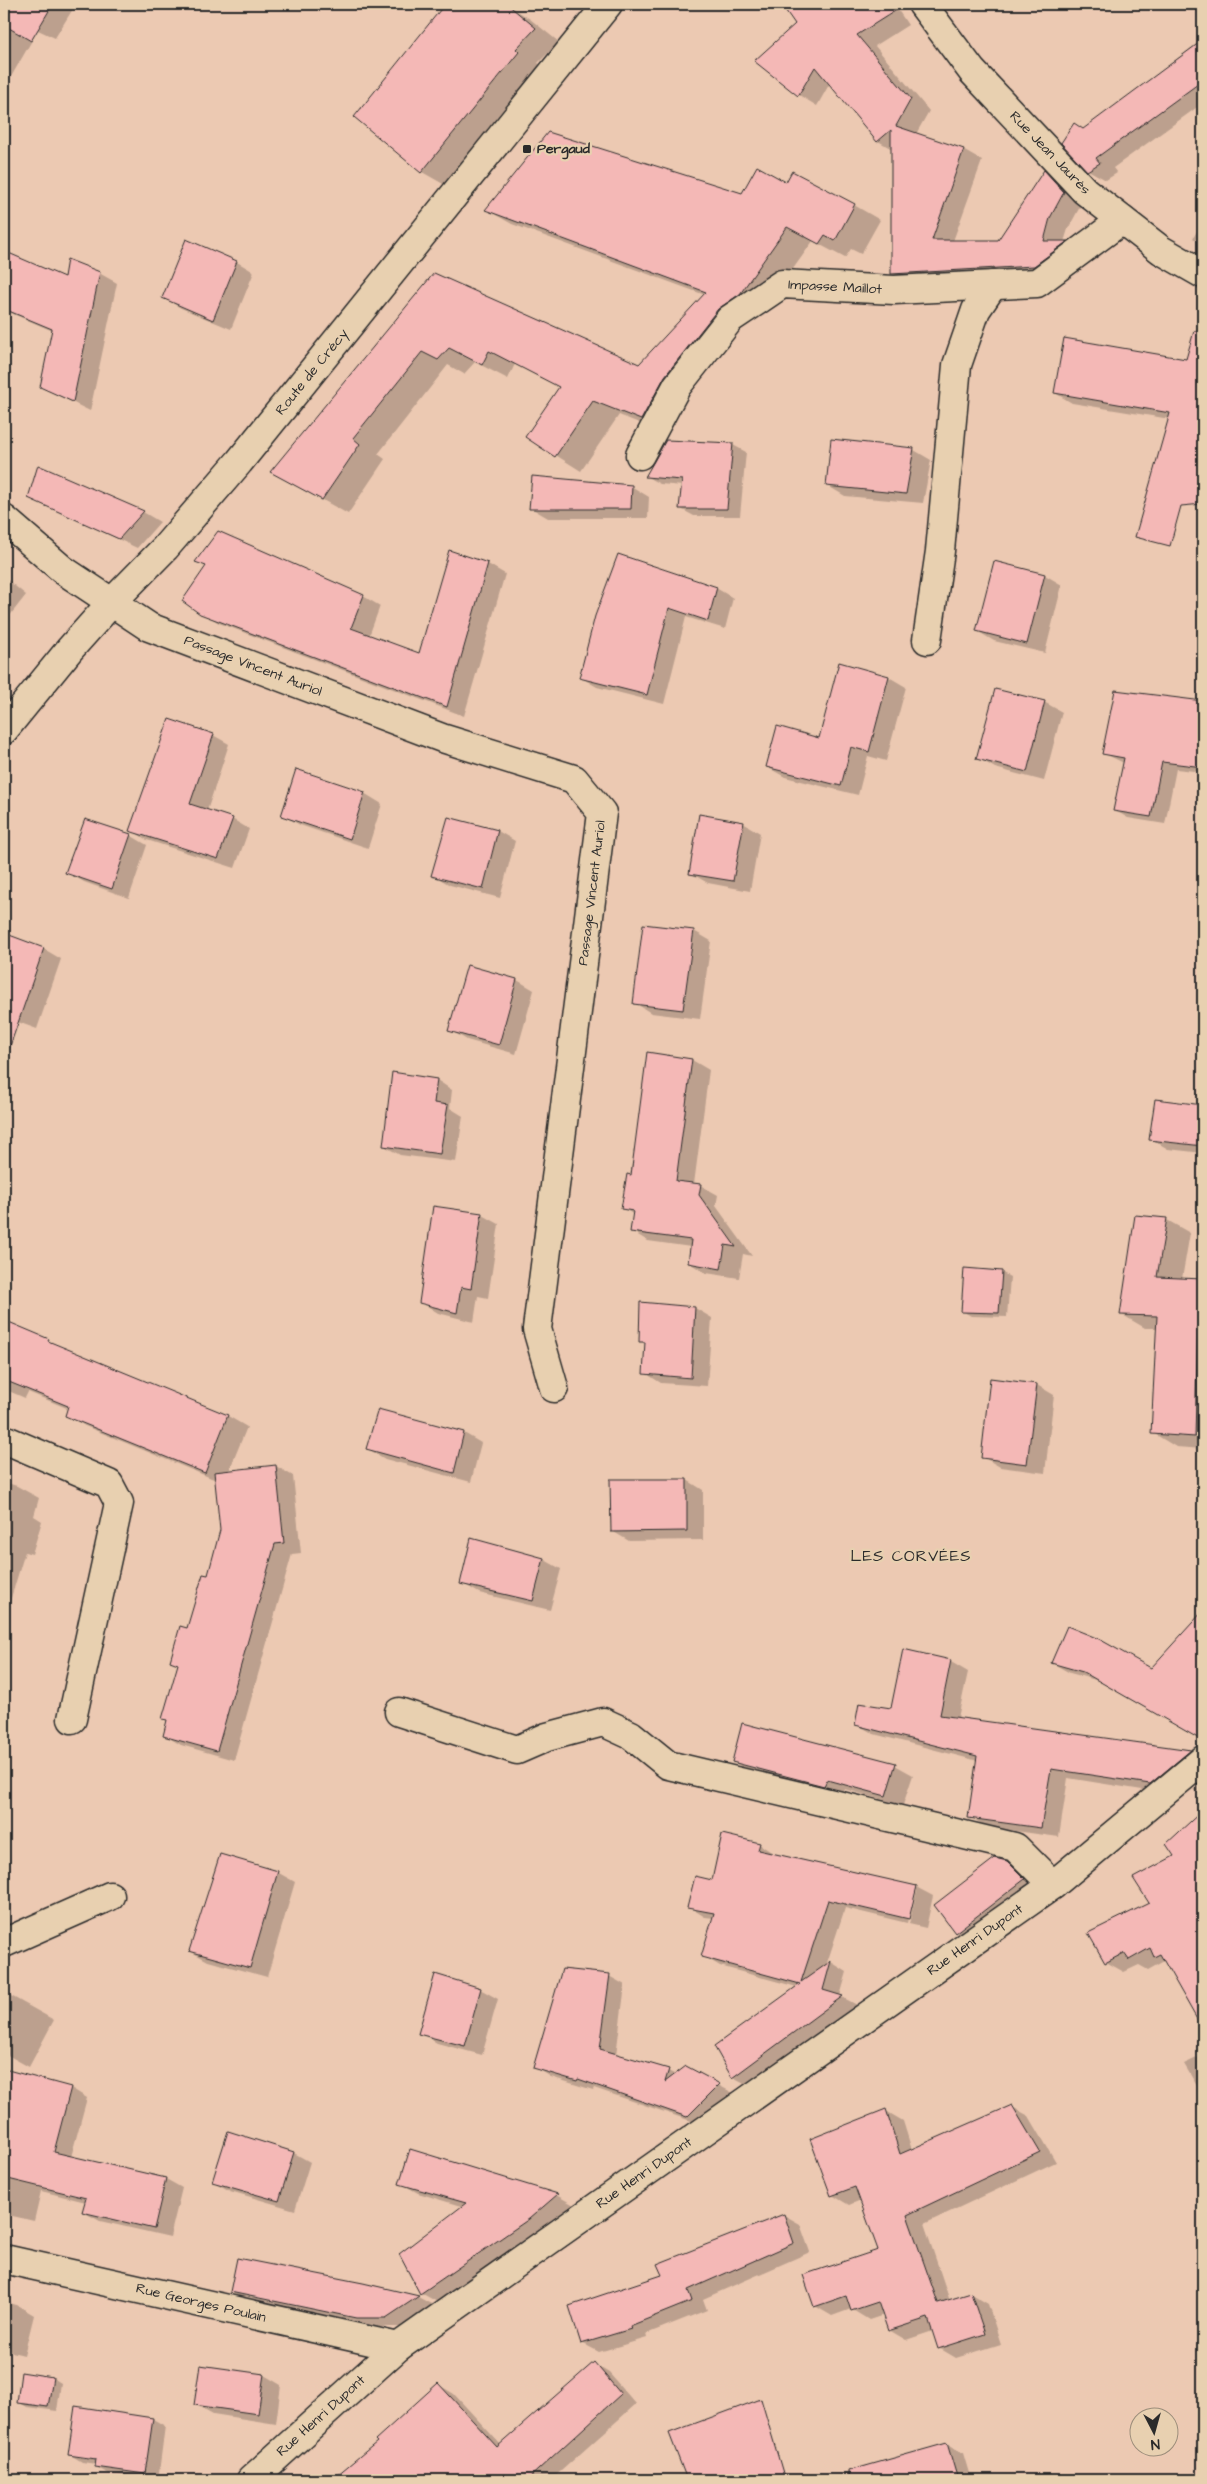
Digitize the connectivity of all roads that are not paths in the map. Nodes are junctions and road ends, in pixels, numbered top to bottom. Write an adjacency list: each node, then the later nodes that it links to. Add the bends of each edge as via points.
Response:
1 (608, 4): 8 (street, Route de Crécy, via 239,462 165,548)
2 (922, 4): 3 (street, Rue Jean Jaurès, via 972,71 1085,191)
3 (1122, 220): 4 (street, Rue Jean Jaurès, via 1161,250); 5 (street, Impasse Maillot, via 1037,283)
4 (1203, 274)
5 (993, 285): 6 (street, Impasse Maillot, via 894,290 782,284 730,319 677,386); 9 (street, via 976,310 957,365 940,551)
6 (640, 455)
7 (4, 519): 8 (street, Passage Vincent Auriol, via 62,570)
8 (112, 602): 10 (street, Route de Crécy); 11 (street, Passage Vincent Auriol, via 150,627 442,738 574,779 602,813 537,1329)
9 (927, 640)
10 (4, 730)
11 (554, 1388)
12 (4, 1439): 14 (street, via 109,1484 119,1503)
13 (399, 1712): 16 (street, via 517,1750 547,1737 603,1722 631,1735 668,1766 1015,1847)
14 (72, 1719)
15 (1203, 1760): 16 (street, Rue Henri Dupont)
16 (1053, 1885): 20 (street, Rue Henri Dupont)
17 (110, 1896): 18 (street)
18 (4, 1943)
19 (4, 2259): 20 (street, Rue Georges Poulain)
20 (398, 2347): 21 (street, Rue Henri Dupont)
21 (250, 2480)

